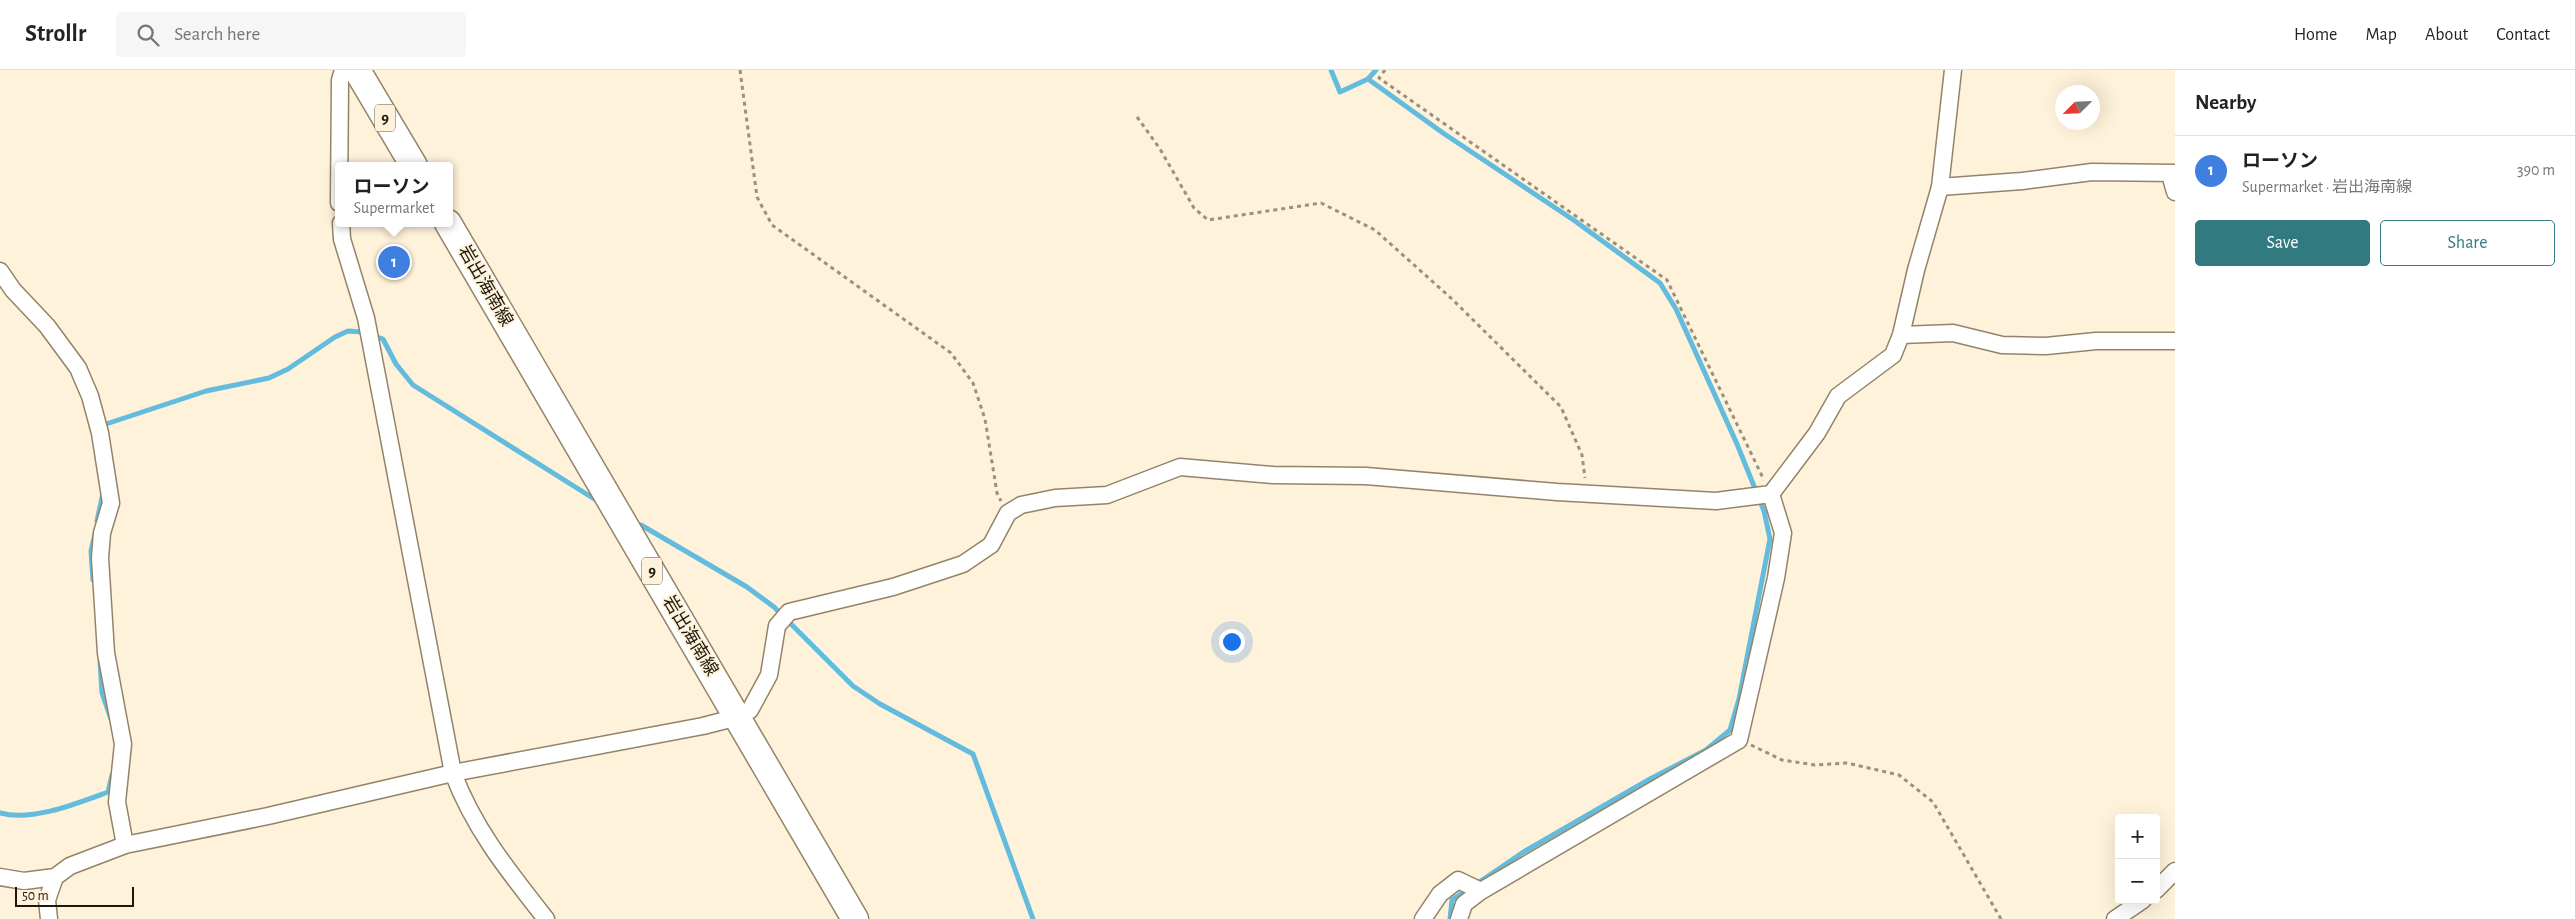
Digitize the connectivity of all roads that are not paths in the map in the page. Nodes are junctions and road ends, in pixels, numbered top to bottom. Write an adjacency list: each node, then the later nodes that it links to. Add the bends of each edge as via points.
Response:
1 (343, 70): 4 (street, via 340,80)
2 (357, 70): 5 (main road, 9)
3 (1953, 70): 7 (street)
4 (339, 162)
5 (412, 162)
6 (2173, 174): 7 (street, via 2092,172); 8 (street)
7 (1940, 187): 12 (street, via 1916,270)
8 (2175, 192)
9 (341, 227): 16 (street, via 366,318)
10 (450, 227): 15 (main road, 岩出海南線 / 9)
11 (0, 271): 17 (street, via 78,368 100,433 110,503 102,533 100,558 106,653 123,744 116,802)
12 (1902, 335): 13 (street, via 1953,333 2002,345 2046,346 2096,341); 14 (street, via 1893,355 1838,396 1817,433)
13 (2175, 341)
14 (1771, 494): 15 (street, via 1716,501 1366,476 1273,475 1180,467 1107,495 1054,498 1021,505 1008,512 991,545 963,564 893,587 789,612 777,626 769,675 750,710); 22 (street, via 1783,534 1739,740)
15 (738, 717): 16 (street); 26 (main road, 岩出海南線 / 9)
16 (453, 773): 17 (street); 25 (street, via 465,804 487,841)
17 (125, 845): 20 (street, via 70,866)
18 (2175, 871): 21 (street)
19 (0, 877): 20 (street, via 24,881)
20 (55, 877): 24 (street, via 47,900)
21 (2160, 886)
22 (1481, 891): 27 (street, via 1458,880 1440,894); 28 (street, via 1464,904)
23 (2137, 904): 29 (street)
24 (49, 919)
25 (546, 919)
26 (855, 919)
27 (1423, 919)
28 (1459, 919)
29 (2115, 919)

